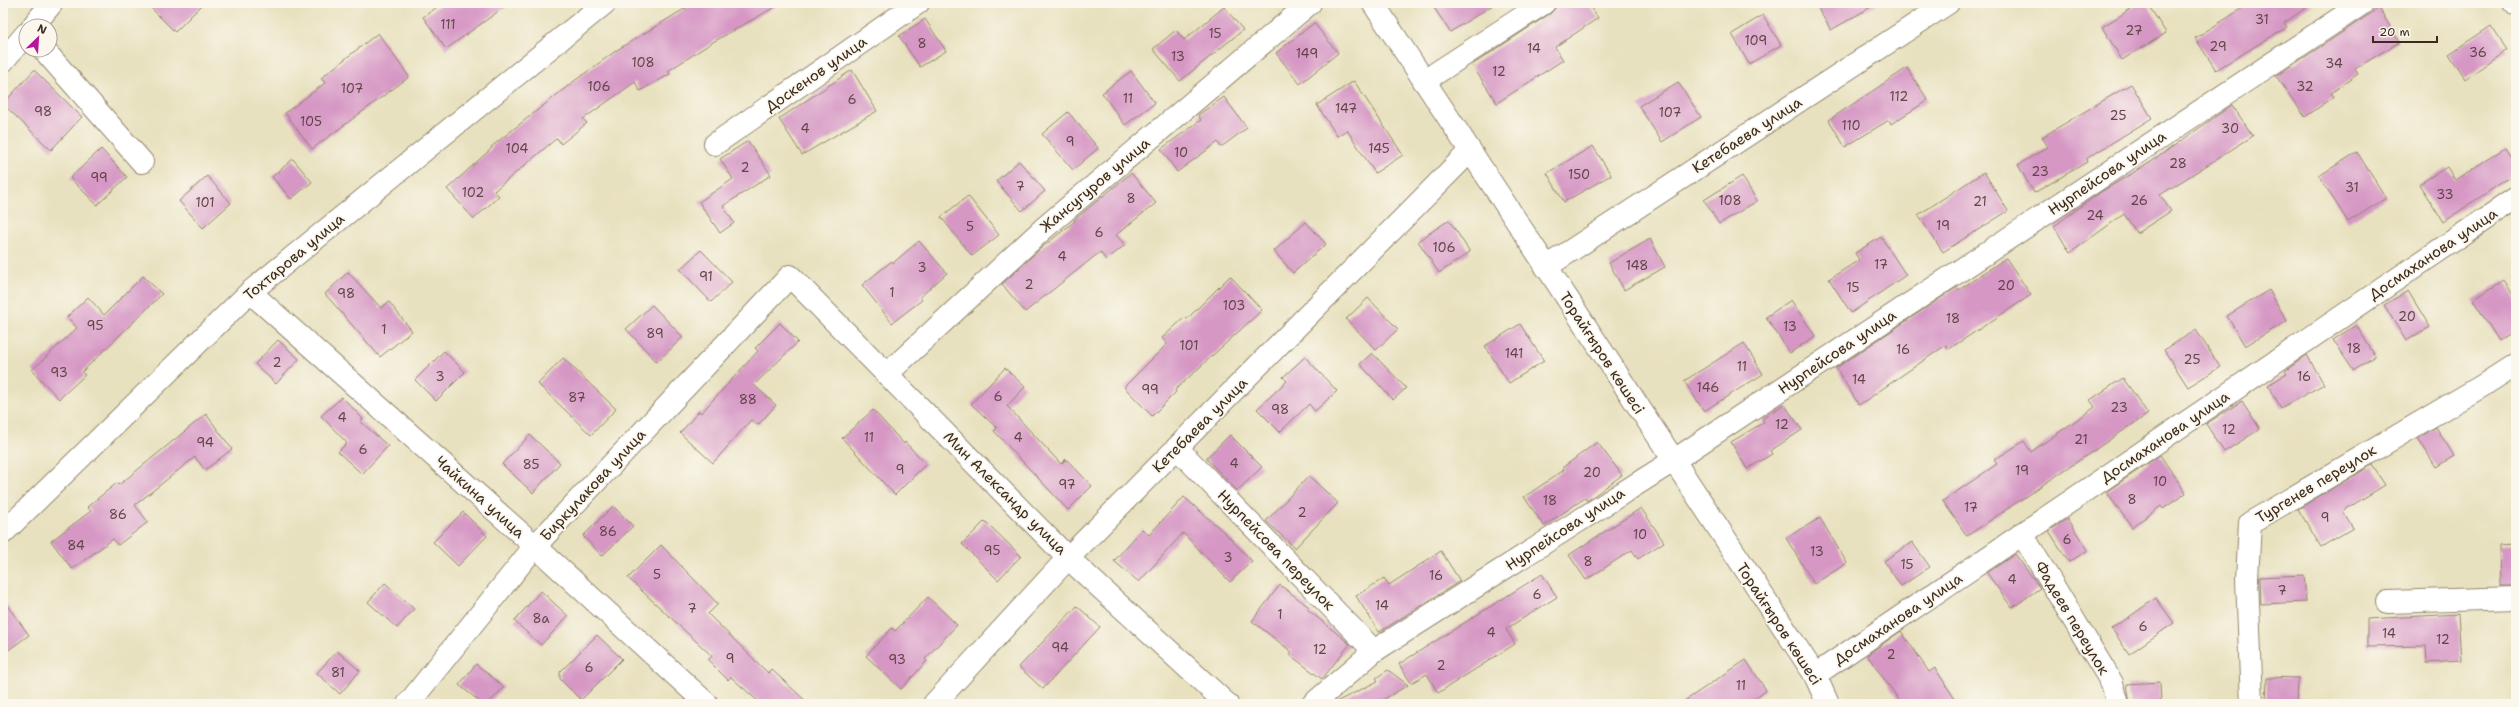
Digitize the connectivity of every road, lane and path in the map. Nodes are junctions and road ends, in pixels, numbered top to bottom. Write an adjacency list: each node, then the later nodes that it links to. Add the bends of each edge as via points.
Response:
1 (52, 3): 9 (street)
2 (605, 3): 20 (street, Тохтарова улица)
3 (918, 3): 14 (street, Доскенов улица)
4 (1310, 3): 22 (street, Жансугуров улица, via 1043,229)
5 (1373, 3): 13 (street, Торайғыров көшесі)
6 (1544, 3): 13 (street)
7 (1948, 3): 18 (street, Кетебаева улица)
8 (2363, 3): 24 (street, Нурпейсова улица)
9 (40, 18)
10 (18, 43): 12 (street)
11 (51, 58): 16 (street)
12 (3, 61)
13 (1424, 81): 15 (street, Торайғыров көшесі)
14 (715, 144)
15 (1470, 151): 18 (street, Торайғыров көшесі); 23 (street, Кетебаева улица)
16 (142, 162)
17 (2516, 198): 26 (street, Досмаханова улица)
18 (1546, 267): 24 (street, Торайғыров көшесі)
19 (790, 276): 22 (street, Мин Александр улица); 27 (street, Биркулакова улица)
20 (250, 292): 25 (street, Тохтарова улица); 27 (street, Чайкина улица)
21 (2516, 364): 40 (street, Тургенев переулок, via 2250,523 2247,579)
22 (887, 374): 28 (street, Мин Александр улица)
23 (1177, 448): 28 (street, Кетебаева улица); 31 (street, Нурпейсова переулок)
24 (1673, 461): 31 (street, Нурпейсова улица); 32 (street, Торайғыров көшесі)
25 (3, 533)
26 (2022, 534): 32 (street, Досмаханова улица); 39 (street, Фадеев переулок, via 2112,683)
27 (535, 546): 33 (street, Биркулакова улица); 34 (street, Чайкина улица)
28 (1068, 558): 35 (street, Кетебаева улица); 36 (street, Мин Александр улица)
29 (2516, 598): 30 (street)
30 (2388, 602)
31 (1374, 651): 37 (street, Нурпейсова улица)
32 (1815, 675): 38 (street, Торайғыров көшесі)
33 (408, 704)
34 (707, 704)
35 (934, 704)
36 (1226, 704)
37 (1313, 704)
38 (1828, 704)
39 (2118, 704)
40 (2252, 704)

